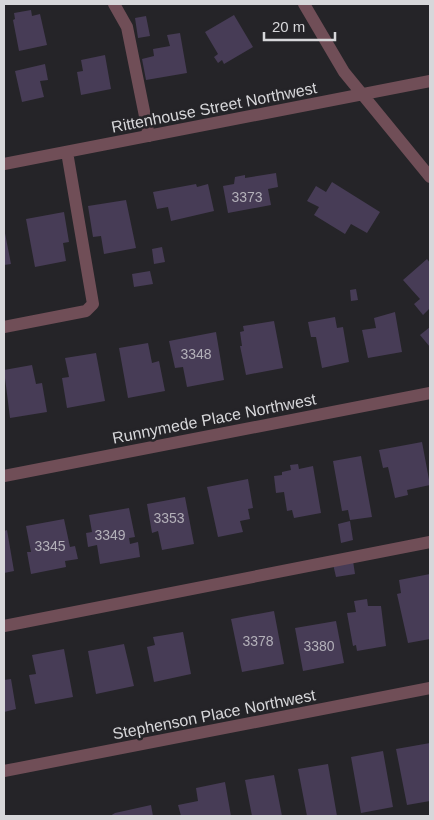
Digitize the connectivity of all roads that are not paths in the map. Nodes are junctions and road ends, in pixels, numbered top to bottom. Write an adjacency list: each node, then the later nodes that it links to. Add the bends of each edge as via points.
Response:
1 (114, 4): 5 (street, via 127,27)
2 (304, 4): 4 (street)
3 (430, 81): 4 (street, Rittenhouse Street Northwest)
4 (361, 95): 5 (street, Rittenhouse Street Northwest); 8 (street)
5 (149, 136): 6 (street, Rittenhouse Street Northwest)
6 (67, 152): 7 (street, Rittenhouse Street Northwest); 9 (street, via 93,304 86,311)
7 (4, 164)
8 (430, 177)
9 (4, 327)
10 (430, 393): 11 (street, Runnymede Place Northwest)
11 (4, 476)
12 (430, 542): 13 (street)
13 (4, 626)
14 (430, 688): 15 (street, Stephenson Place Northwest)
15 (4, 772)

